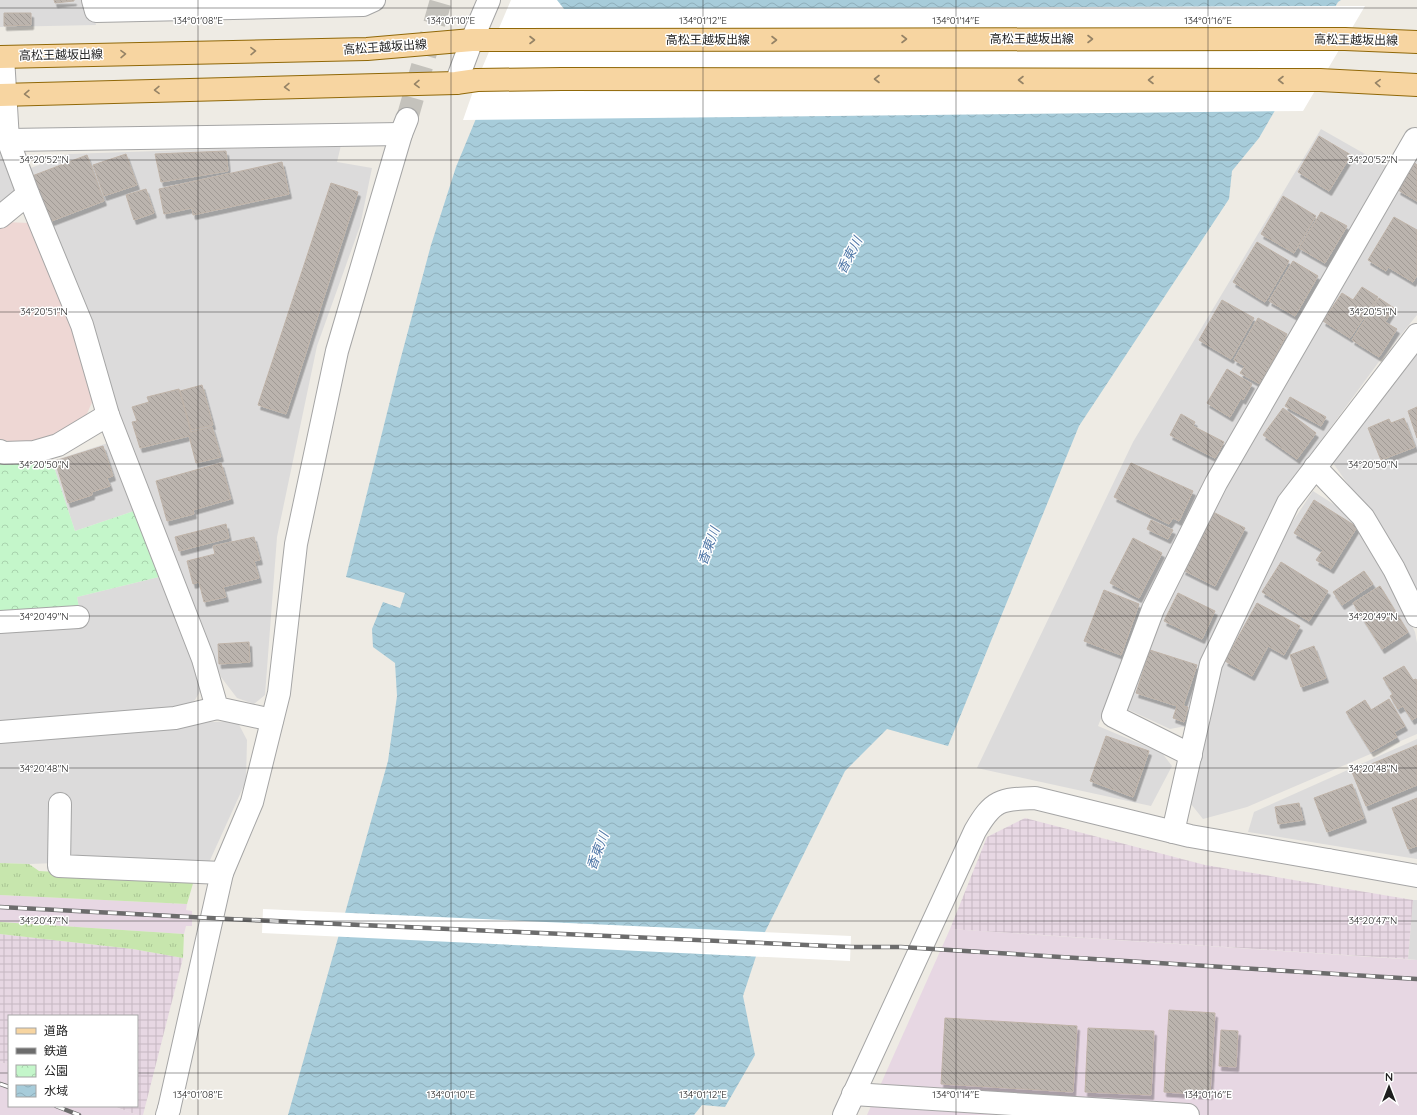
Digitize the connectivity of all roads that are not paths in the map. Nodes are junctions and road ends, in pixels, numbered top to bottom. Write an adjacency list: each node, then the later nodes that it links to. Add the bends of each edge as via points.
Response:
1 (93, 0): 2 (street, via 96,11 363,5)
2 (374, 0)
3 (489, 0): 4 (street)
4 (472, 40): 5 (main road, 高松王越坂出線, one-way to 5, via 1345,39); 6 (main road, 高松王越坂出線, one-way to 4, via 367,49); 7 (street)
5 (1417, 42)
6 (2, 57): 9 (street)
7 (456, 84): 8 (main road, one-way to 7, via 1320,80 631,79 477,80); 9 (main road, one-way to 9)
8 (1417, 85)
9 (3, 94): 11 (street)
10 (1416, 138): 24 (street, via 1216,483 1153,609 1113,716)
11 (8, 140): 12 (street); 22 (street, via 404,126 337,351 296,544 279,693)
12 (28, 194): 13 (street); 15 (street, via 82,324)
13 (0, 217)
14 (1417, 335): 17 (street)
15 (108, 416): 16 (street, via 58,444 34,452); 21 (street, via 203,659)
16 (0, 451)
17 (1315, 467): 18 (street, via 1363,517 1394,569); 24 (street, via 1288,503 1211,664)
18 (1417, 616)
19 (78, 617): 20 (street)
20 (0, 622)
21 (216, 708): 22 (street); 23 (street, via 175,718)
22 (272, 720): 27 (street, via 252,802)
23 (0, 732)
24 (1191, 755): 26 (street)
25 (60, 804): 27 (street, via 59,866)
26 (1173, 832): 28 (street); 29 (street, via 1035,798 1014,798 998,802 984,815 975,831)
27 (222, 874): 30 (street)
28 (1417, 876)
29 (853, 1094): 31 (street); 32 (street)
30 (168, 1112)
31 (844, 1115)
32 (1188, 1115)

